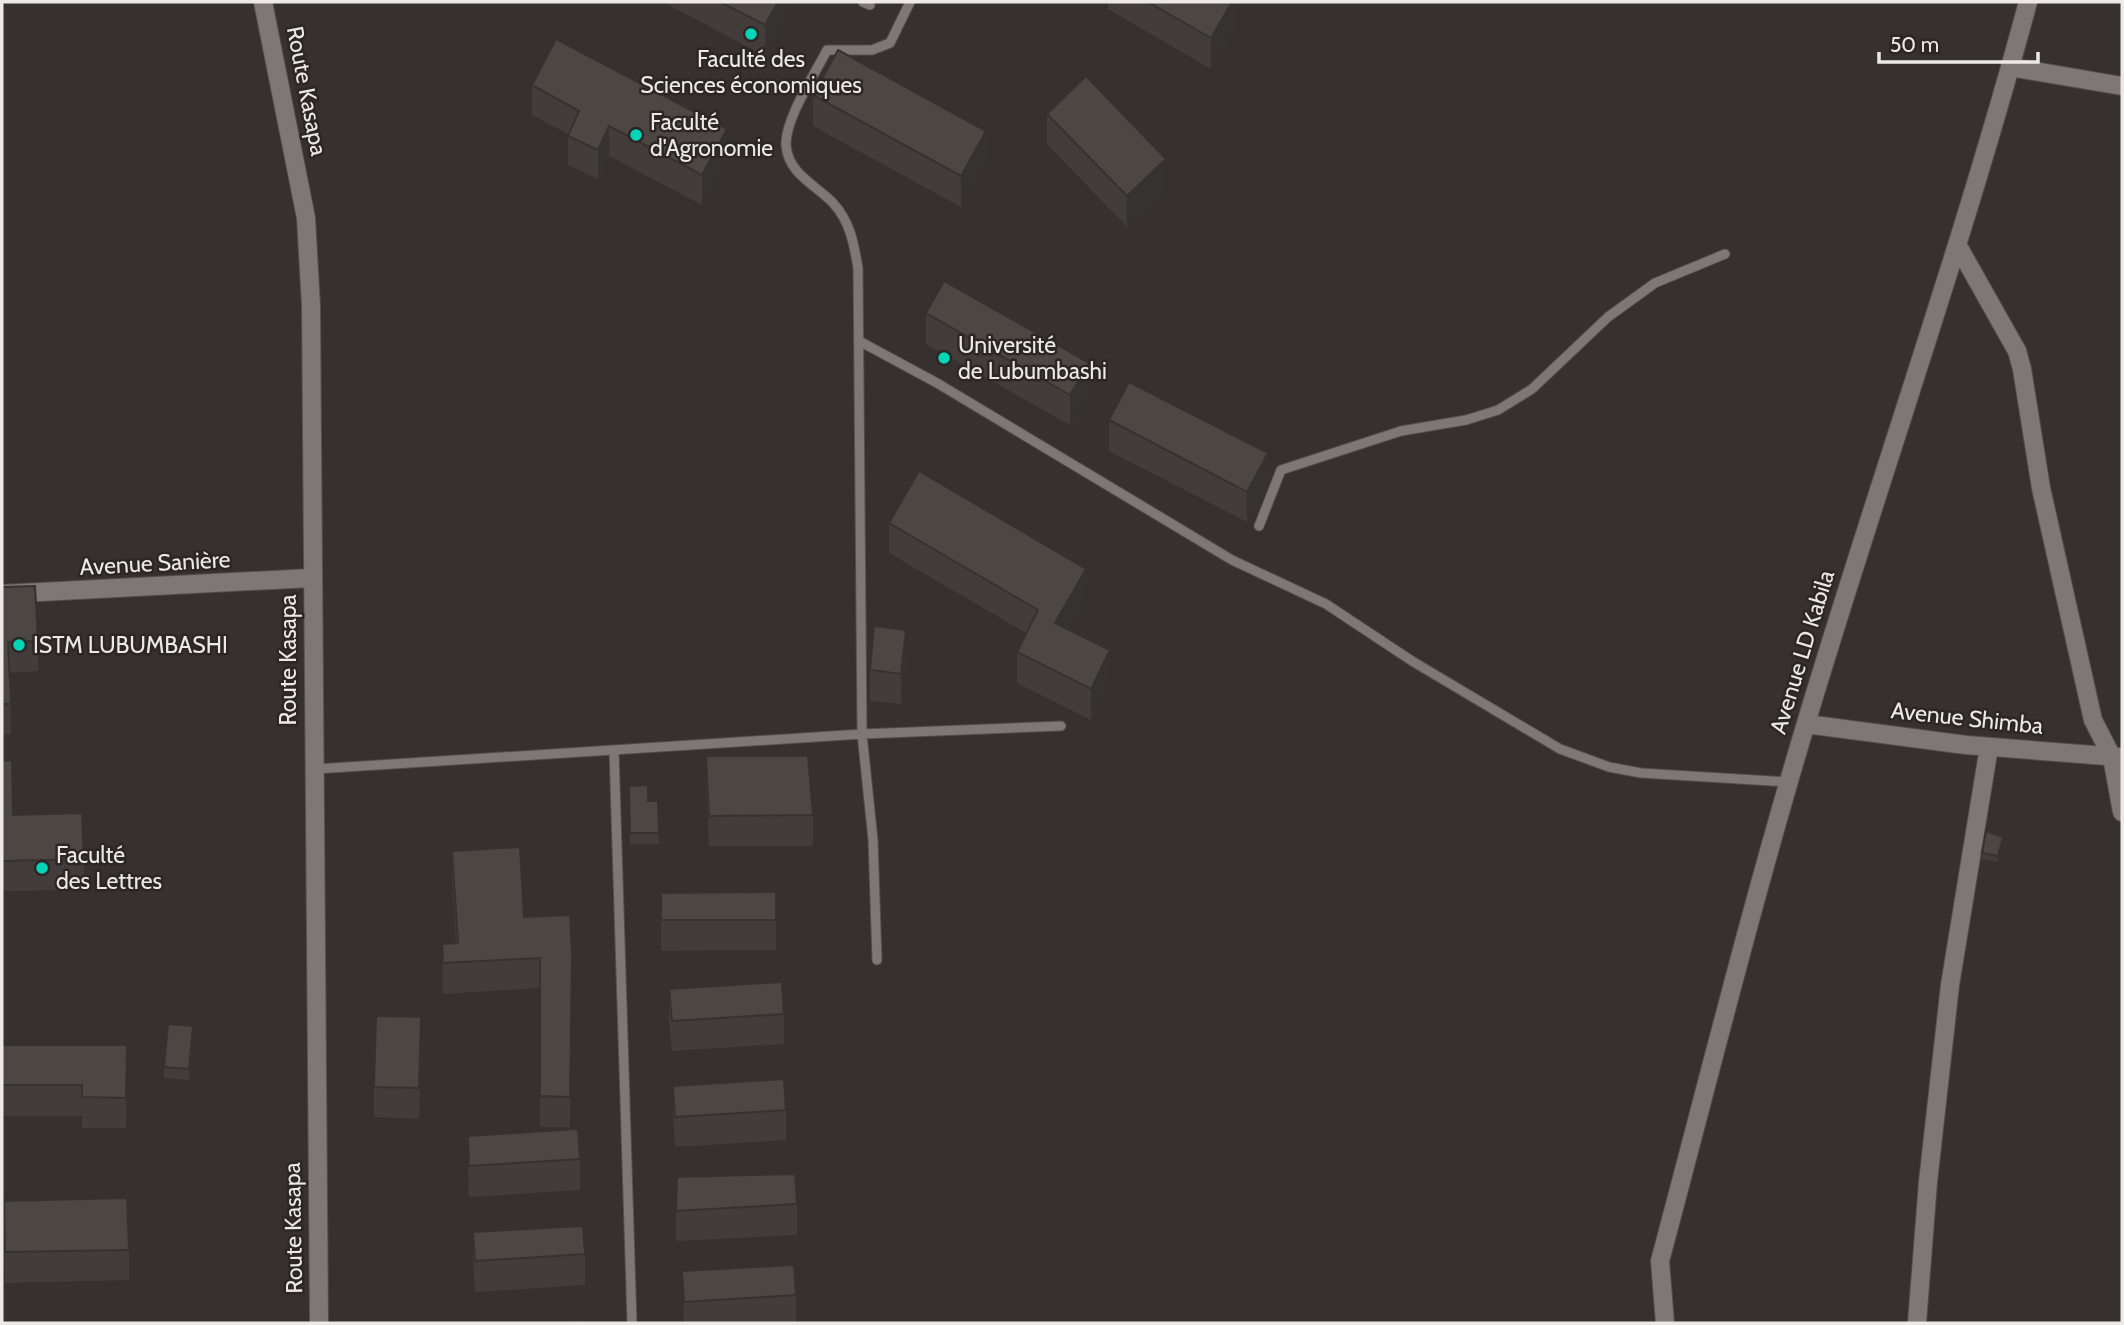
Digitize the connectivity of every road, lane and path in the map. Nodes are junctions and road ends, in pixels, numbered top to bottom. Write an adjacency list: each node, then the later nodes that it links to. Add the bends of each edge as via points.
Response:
1 (263, 2): 10 (street, Route Kasapa, via 306,218 311,306)
2 (910, 2): 8 (lane, via 890,43 872,50 827,50 793,117 786,145 796,172 834,204 849,226 858,268)
3 (2028, 2): 4 (street, Avenue LD Kabila)
4 (2010, 67): 5 (street); 6 (street, Avenue LD Kabila)
5 (2122, 86)
6 (1959, 248): 12 (street, Avenue LD Kabila, via 1879,484); 17 (street, via 2017,351 2040,488 2093,720)
7 (1725, 254): 9 (lane, via 1655,283 1608,317 1532,389 1498,410 1401,431 1281,470)
8 (861, 342): 14 (lane); 19 (lane, via 1232,560 1326,604 1560,749 1641,773)
9 (1259, 526)
10 (312, 578): 11 (street, Avenue Sanière); 18 (street, Route Kasapa)
11 (2, 594)
12 (1806, 724): 15 (street, Avenue Shimba); 19 (street, Avenue LD Kabila)
13 (1061, 726): 14 (lane)
14 (862, 734): 16 (lane); 21 (lane, via 873,840)
15 (1989, 747): 17 (street, Avenue Shimba); 25 (street, via 1950,985)
16 (614, 751): 18 (lane); 23 (lane)
17 (2117, 757): 20 (street)
18 (313, 769): 22 (street, Route Kasapa)
19 (1789, 782): 24 (street, Avenue LD Kabila, via 1660,1261)
20 (2122, 812)
21 (877, 960)
22 (319, 1323)
23 (632, 1323)
24 (1665, 1323)
25 (1917, 1323)

